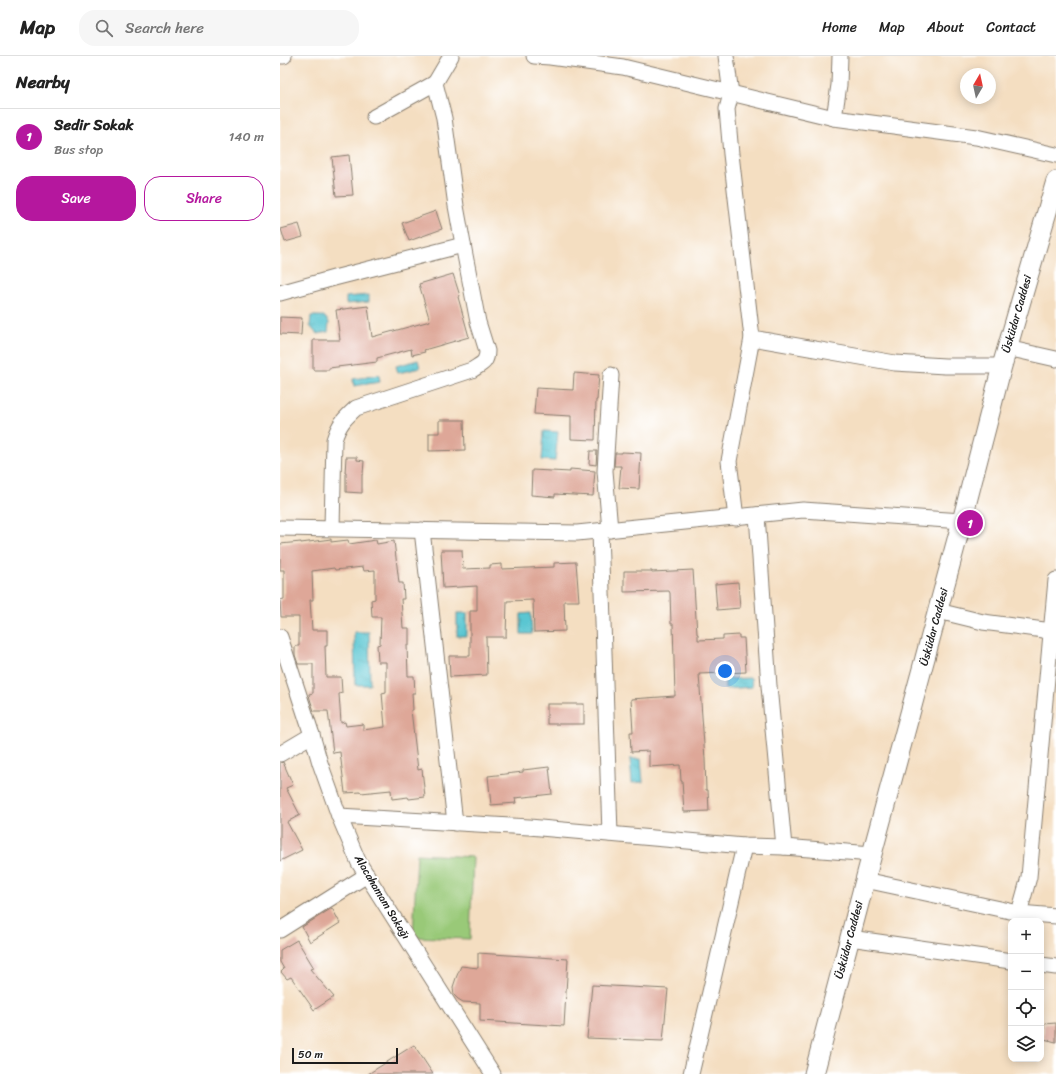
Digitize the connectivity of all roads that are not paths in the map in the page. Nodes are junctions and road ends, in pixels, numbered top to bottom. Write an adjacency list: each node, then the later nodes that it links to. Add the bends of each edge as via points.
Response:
1 (280, 56): 2 (street)
2 (284, 56)
3 (450, 56): 8 (street)
4 (534, 56): 5 (street)
5 (550, 56): 9 (street, via 623,67)
6 (726, 56): 9 (street)
7 (840, 56): 11 (street)
8 (435, 83): 10 (street); 14 (street, via 444,118)
9 (731, 94): 11 (street); 16 (street, via 727,109 728,124)
10 (374, 117)
11 (834, 118): 12 (street, via 976,137)
12 (1056, 155)
13 (1056, 181): 17 (main road, Üsküdar Caddesi)
14 (463, 244): 15 (street); 25 (street, via 478,322 487,351 484,362 472,370 356,408 344,419 334,440)
15 (280, 293)
16 (752, 338): 19 (street, via 895,363); 22 (street, via 729,461)
17 (1008, 348): 18 (street); 19 (main road, Üsküdar Caddesi)
18 (1056, 359)
19 (1002, 366): 23 (main road, Üsküdar Caddesi)
20 (611, 375): 27 (street)
21 (757, 515): 22 (street); 23 (street, via 803,510); 38 (street)
22 (736, 518): 27 (street)
23 (962, 521): 29 (main road, Üsküdar Caddesi)
24 (280, 528): 25 (street)
25 (332, 528): 26 (street)
26 (422, 530): 27 (street, via 577,533); 35 (street)
27 (605, 531): 36 (street)
28 (1056, 580): 30 (street)
29 (938, 610): 30 (street, via 983,622 1044,630); 39 (main road, Üsküdar Caddesi)
30 (1051, 634): 42 (street, via 1029,877)
31 (280, 637): 32 (street, Alacahamam Sokağı)
32 (312, 736): 33 (street); 34 (street, Alacahamam Sokağı)
33 (280, 754)
34 (339, 816): 35 (street); 40 (street, Alacahamam Sokağı)
35 (455, 823): 36 (street)
36 (610, 834): 37 (street)
37 (744, 846): 38 (street); 50 (street)
38 (784, 847): 39 (street)
39 (872, 854): 41 (main road, Üsküdar Caddesi)
40 (366, 875): 44 (street); 49 (street, Alacahamam Sokağı)
41 (865, 880): 42 (street); 45 (main road, Üsküdar Caddesi)
42 (1019, 913): 43 (street)
43 (1056, 916)
44 (280, 930)
45 (850, 938): 46 (street); 51 (main road, Üsküdar Caddesi)
46 (1008, 961)
47 (1044, 965): 48 (street)
48 (1056, 967)
49 (493, 1074)
50 (691, 1074)
51 (814, 1074)

